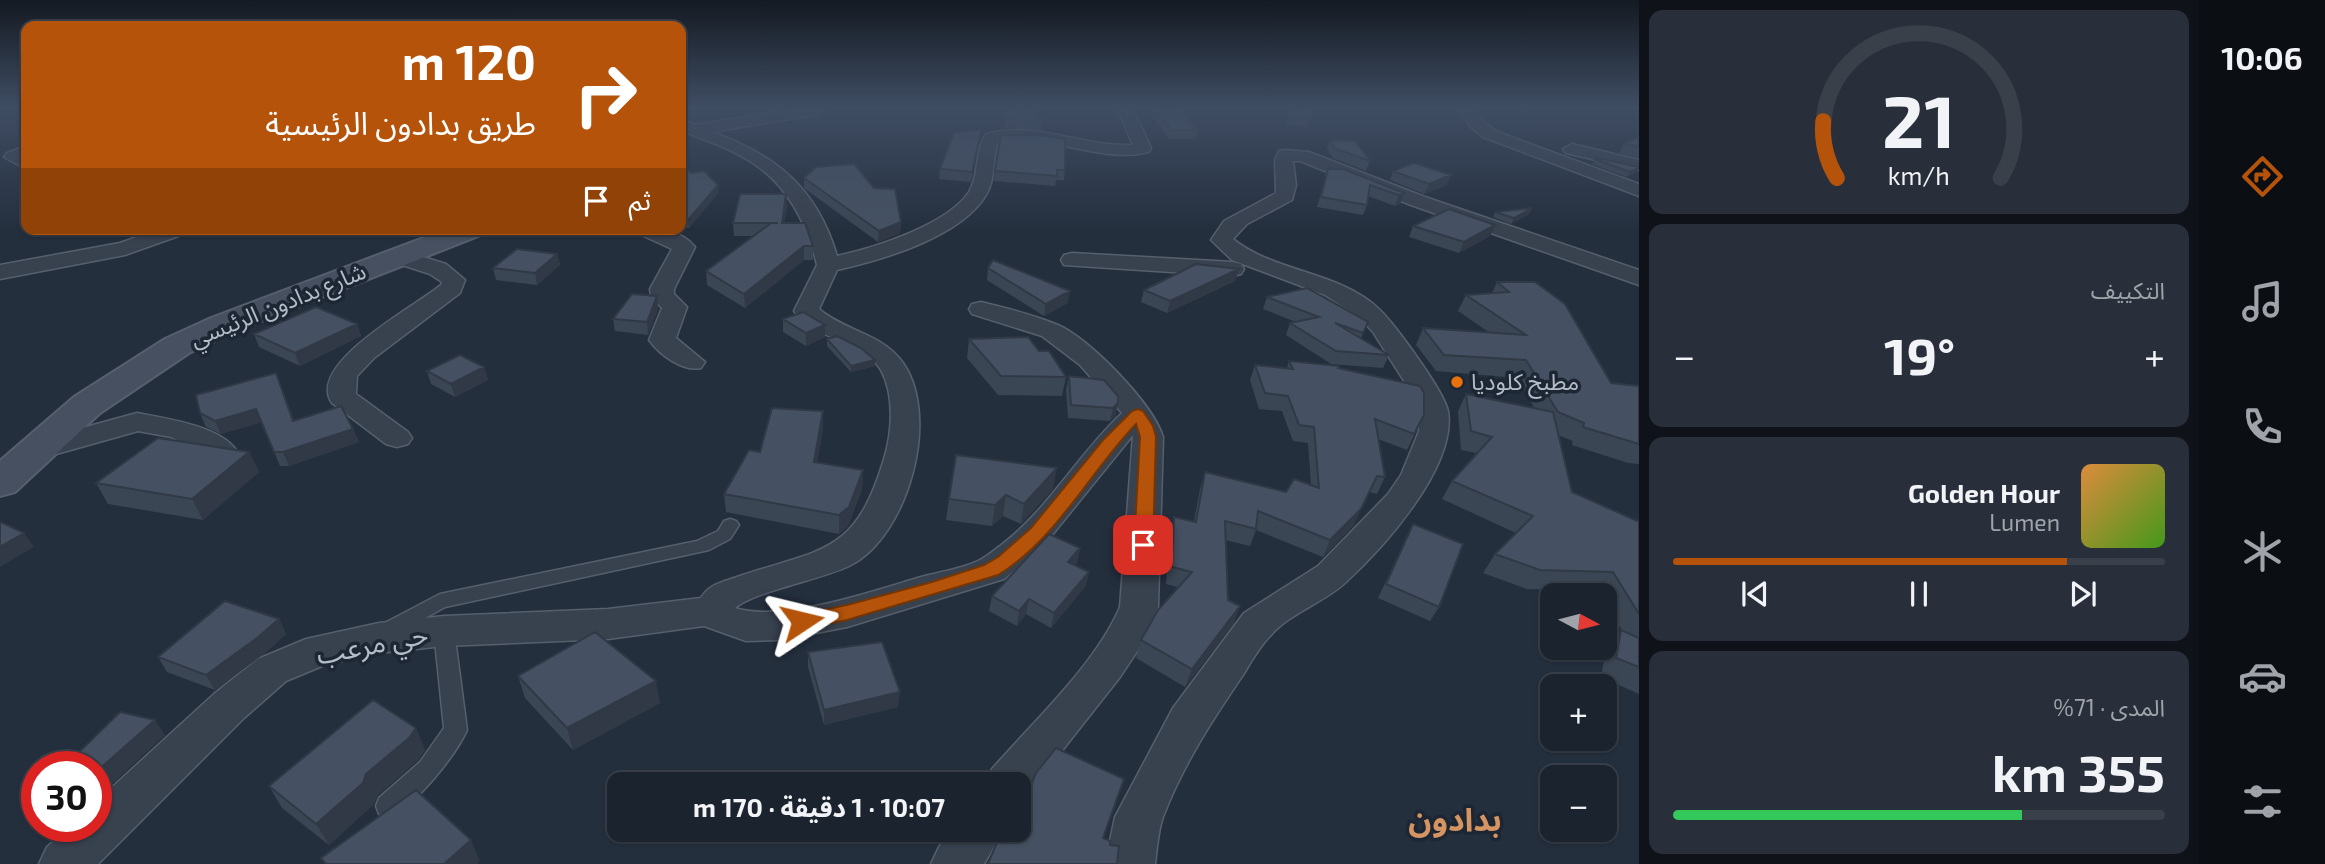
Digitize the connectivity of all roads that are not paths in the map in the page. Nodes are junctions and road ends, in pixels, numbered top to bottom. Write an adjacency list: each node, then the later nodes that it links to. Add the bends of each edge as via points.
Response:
1 (741, 149): 16 (street, via 782,176 802,203 824,246)
2 (987, 149): 16 (street, via 986,176 976,197 953,215 871,256)
3 (1116, 149): 4 (street)
4 (1139, 149)
5 (1530, 149): 10 (street)
6 (1566, 149): 9 (street)
7 (21, 153): 8 (street, via 13,157)
8 (21, 163)
9 (1639, 164)
10 (1639, 190)
11 (164, 235): 17 (street, via 125,249)
12 (456, 235): 14 (main road, شارع بدادون الرئيسي)
13 (660, 235): 21 (street, via 684,247 662,289 675,307 662,340)
14 (401, 257): 23 (street, via 448,274 454,280 452,288 368,351 344,374 341,384 342,397); 25 (main road, شارع بدادون الرئيسي, via 222,324 177,346 86,405)
15 (1072, 260): 18 (street)
16 (828, 265): 28 (street, via 806,311 882,355 894,371 901,394 903,445 889,499 870,534 857,546 828,561 725,595)
17 (0, 272)
18 (1296, 276): 19 (street, via 1240,254 1222,240 1234,224 1285,196 1288,185 1283,158 1293,153); 36 (street, via 1353,301 1383,328 1433,408 1434,431 1417,475 1400,502 1331,575 1258,623 1188,721 1139,817)
19 (1639, 278)
20 (981, 309): 22 (street, via 1051,331 1088,359)
21 (692, 362)
22 (1128, 402): 28 (street, via 1115,436 1037,532 991,570 847,613 780,625 732,623 718,617); 31 (street, via 1148,437 1139,607 1126,638 1106,666)
23 (397, 438)
24 (221, 450): 25 (street, via 190,433 148,422 109,428)
25 (35, 451): 26 (main road, شارع بدادون الرئيسي)
26 (0, 483)
27 (730, 525): 30 (lane, via 724,535 702,546 440,601)
28 (715, 610): 29 (street, حي مرعب, via 608,624)
29 (444, 631): 30 (street, حي مرعب); 32 (lane, via 456,730 428,769)
30 (379, 638): 34 (street, حي مرعب, via 320,650 272,670)
31 (1019, 772)
32 (388, 806)
33 (971, 842): 35 (street)
34 (64, 864)
35 (956, 864)
36 (1130, 864)

